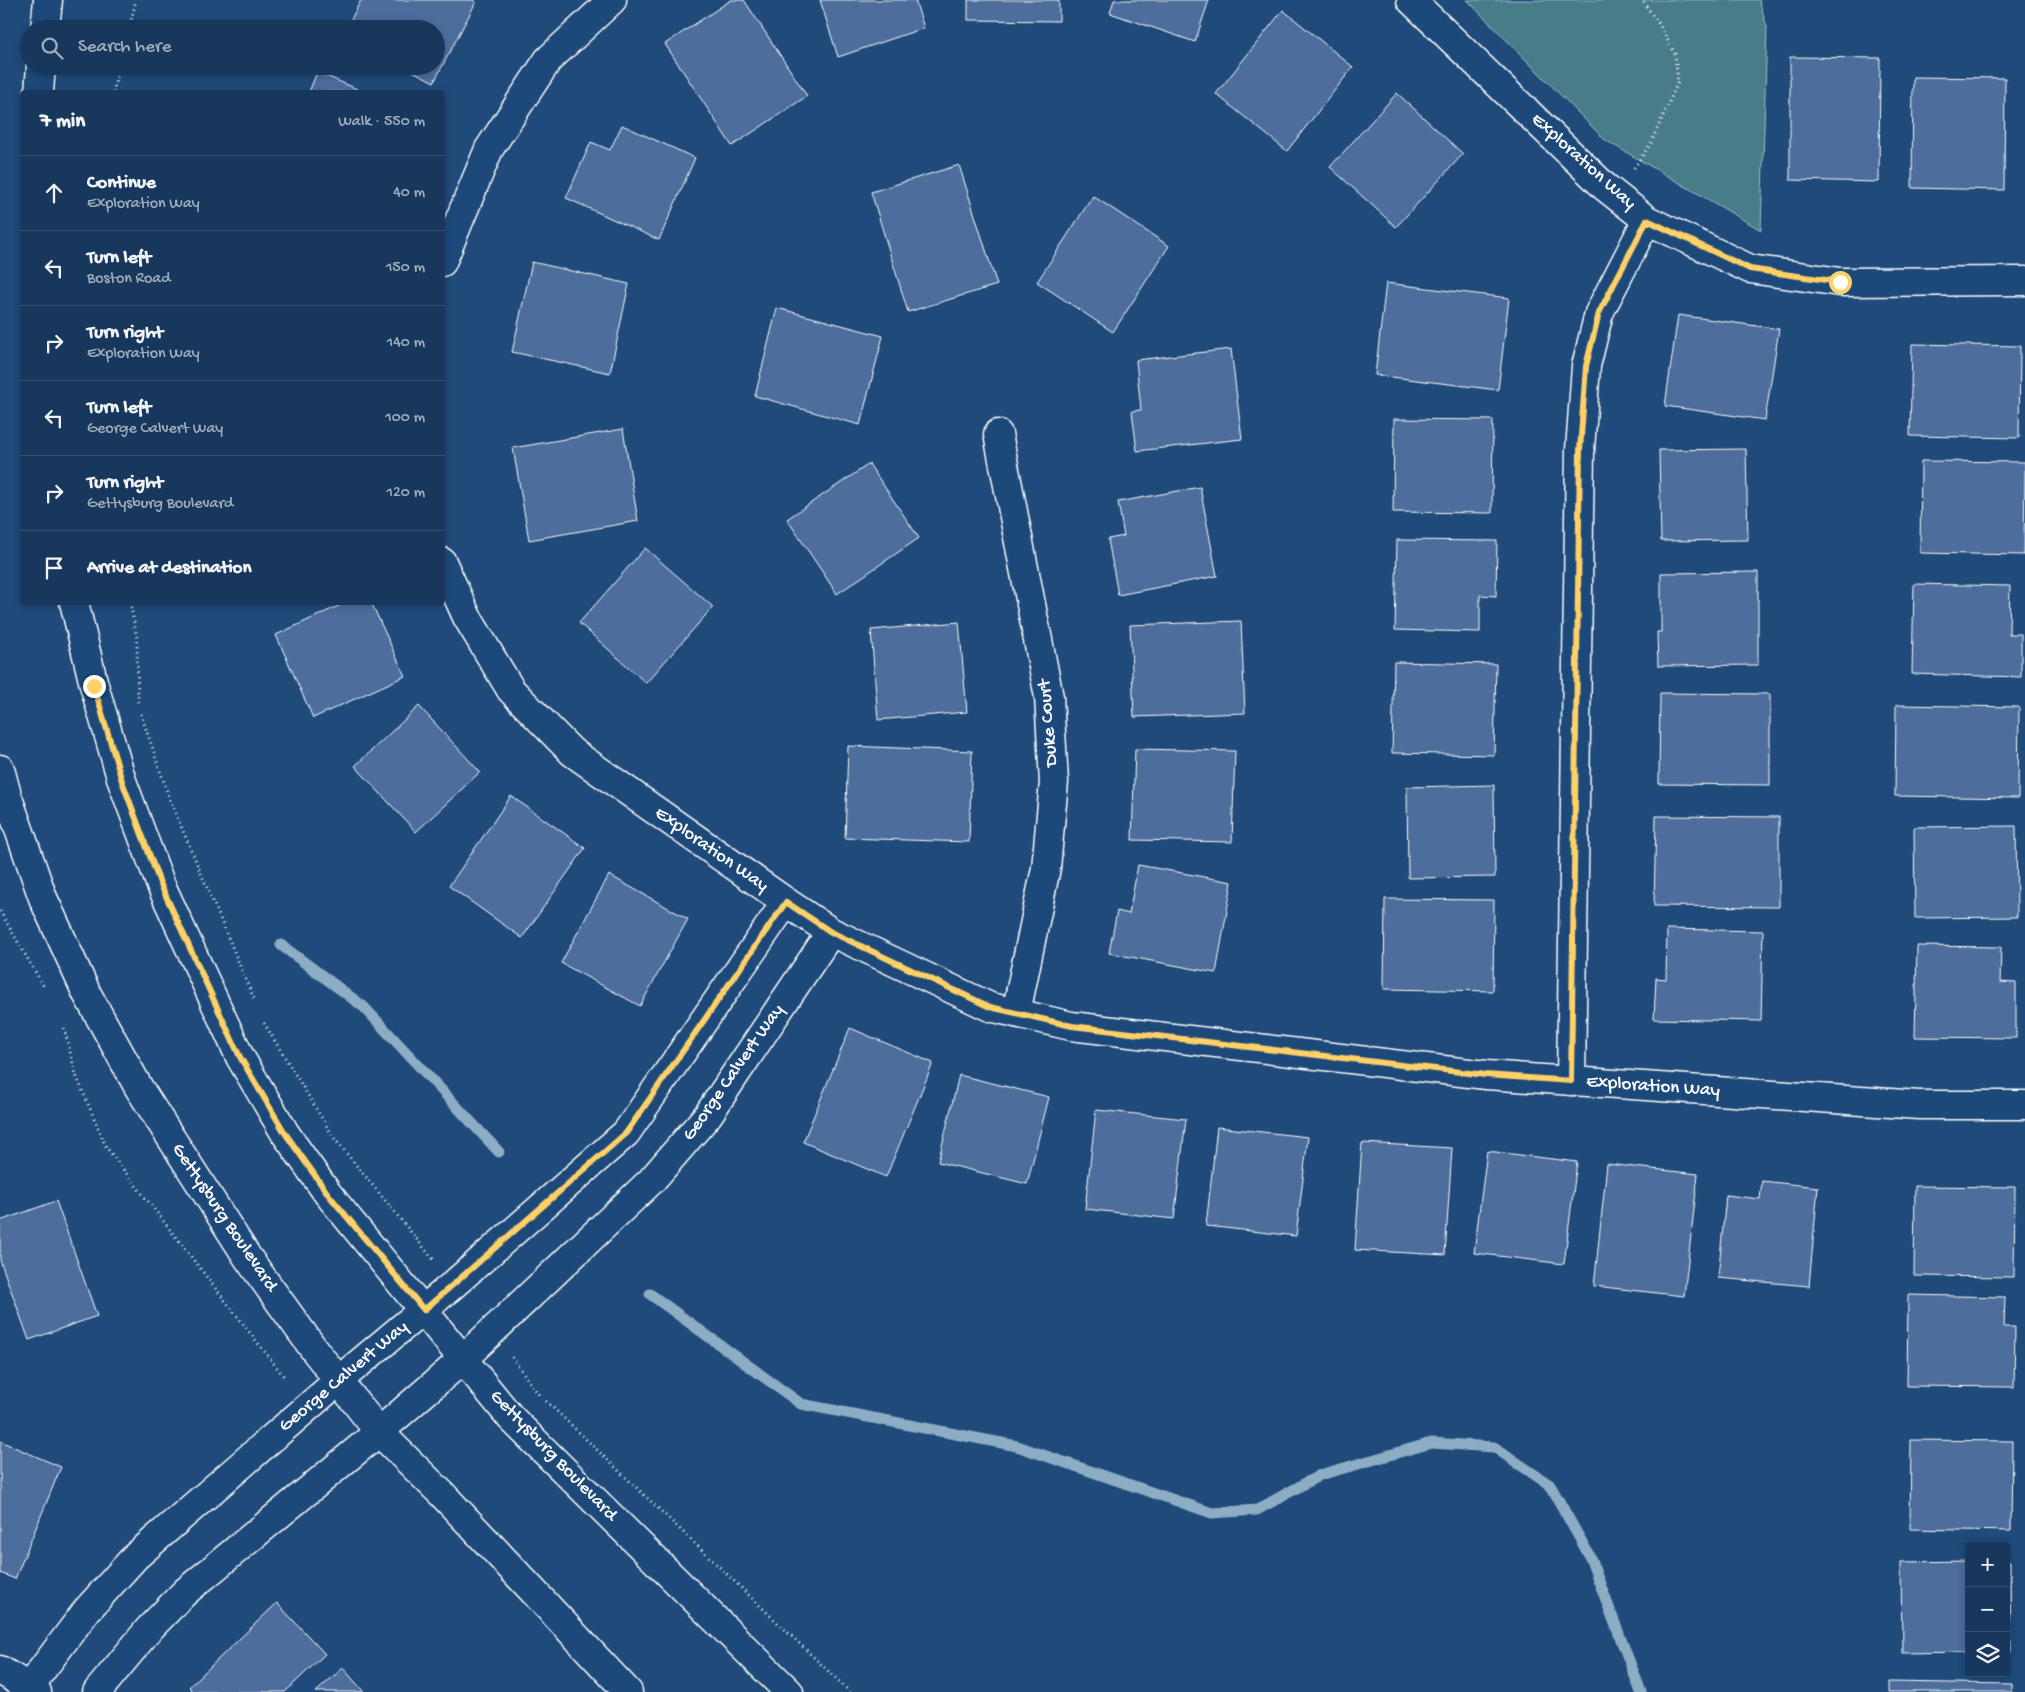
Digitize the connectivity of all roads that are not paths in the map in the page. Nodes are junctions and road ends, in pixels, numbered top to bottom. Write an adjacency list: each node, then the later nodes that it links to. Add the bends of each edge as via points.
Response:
1 (48, 0): 4 (street)
2 (612, 0): 8 (street, via 548,60 489,149)
3 (1411, 0): 7 (street, Exploration Way, via 1598,180)
4 (46, 20)
5 (40, 75): 6 (street)
6 (39, 90)
7 (1647, 220): 9 (street, Exploration Way, via 1750,269 1840,282); 17 (street, via 1599,313 1586,366 1580,450)
8 (445, 255)
9 (2025, 281)
10 (998, 434): 16 (street, Duke Court, via 1049,697 1054,782 1046,868)
11 (445, 569): 14 (street, Exploration Way, via 467,618 511,690 572,752)
12 (75, 605): 19 (street, Gettysburg Boulevard, via 122,781 160,883 240,1057 285,1133 328,1194)
13 (0, 769): 21 (street, Gettysburg Boulevard, via 43,898 91,1002 139,1088 248,1258)
14 (786, 902): 15 (street, Exploration Way); 19 (street, George Calvert Way, via 626,1133)
15 (831, 932): 16 (street, Exploration Way, via 990,1007); 20 (street, George Calvert Way, via 708,1115 651,1181)
16 (1016, 1013): 17 (street, Exploration Way, via 1081,1027 1486,1075)
17 (1571, 1081): 18 (street, Exploration Way, via 1919,1105)
18 (2025, 1105)
19 (424, 1310): 20 (street, Gettysburg Boulevard); 21 (street, George Calvert Way)
20 (463, 1359): 22 (street, George Calvert Way); 27 (street, Gettysburg Boulevard, via 511,1418)
21 (338, 1381): 22 (street, Gettysburg Boulevard); 24 (street, George Calvert Way, via 135,1557 87,1610)
22 (379, 1432): 25 (street, George Calvert Way, via 185,1592); 26 (street, Gettysburg Boulevard, via 443,1495)
23 (0, 1670): 24 (street)
24 (33, 1689)
25 (96, 1692)
26 (628, 1692)
27 (789, 1692)

